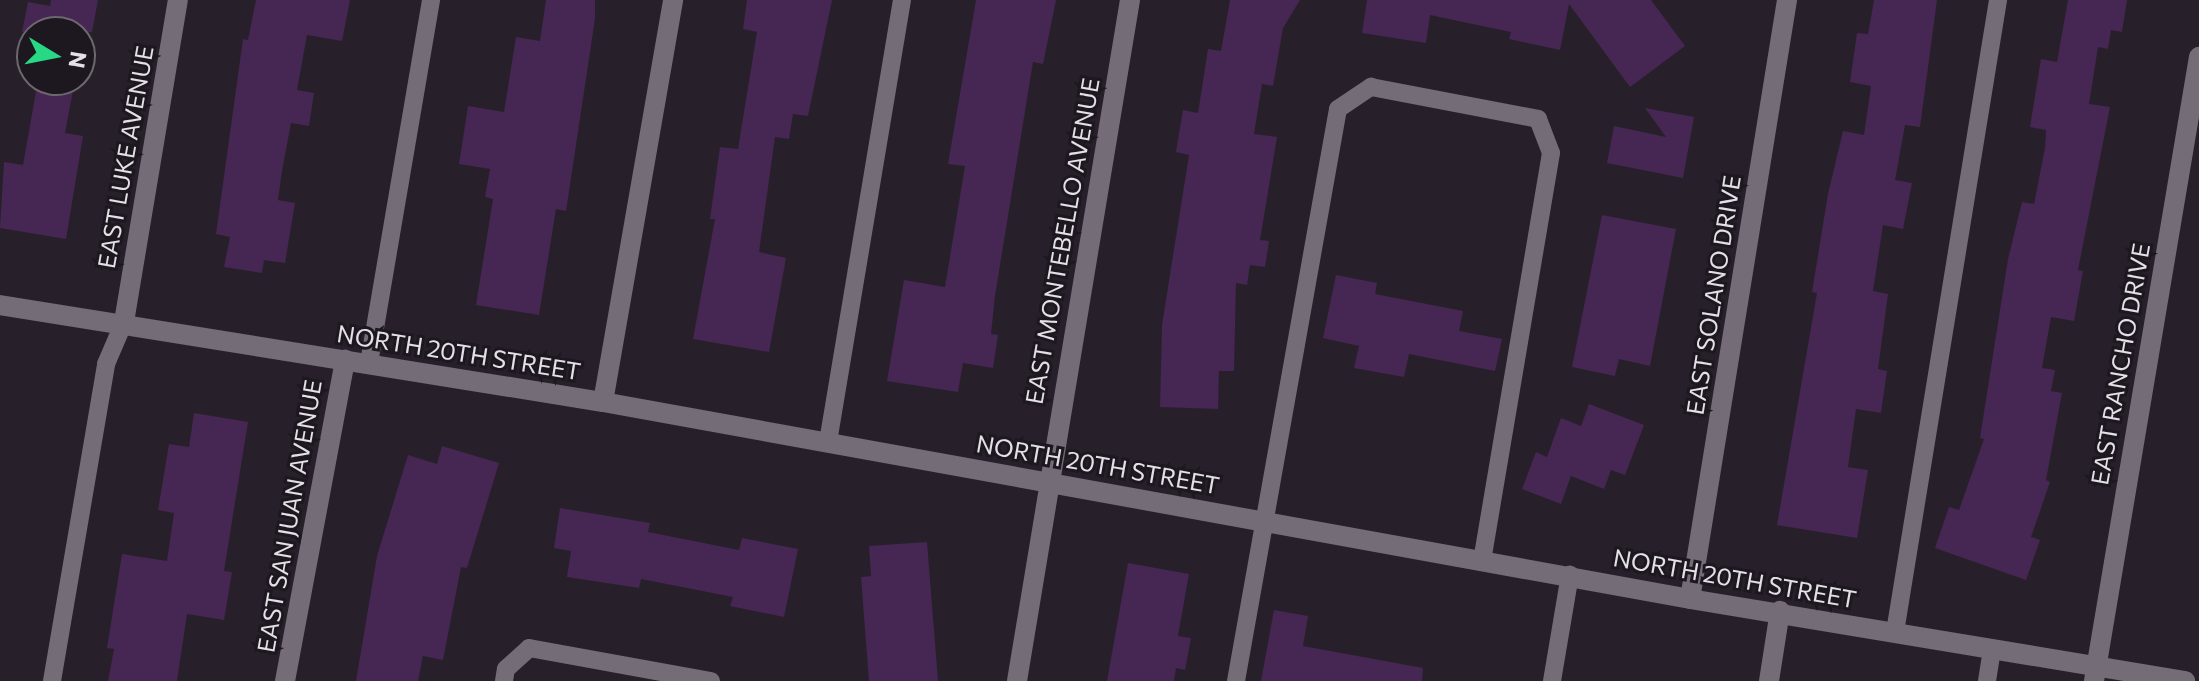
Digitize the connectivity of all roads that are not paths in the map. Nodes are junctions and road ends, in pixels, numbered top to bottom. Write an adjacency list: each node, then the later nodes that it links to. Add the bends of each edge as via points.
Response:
1 (178, 0): 10 (street, EAST LUKE AVENUE)
2 (431, 0): 12 (lane)
3 (673, 0): 13 (street)
4 (902, 0): 14 (lane)
5 (1130, 0): 15 (street, EAST MONTEBELLO AVENUE)
6 (1787, 0): 19 (street, EAST SOLANO DRIVE)
7 (1998, 0): 21 (lane)
8 (2199, 57): 23 (street, EAST RANCHO DRIVE)
9 (0, 305): 10 (street, NORTH 20TH STREET)
10 (124, 322): 11 (street, NORTH 20TH STREET); 24 (lane, via 106,364)
11 (345, 360): 12 (street, NORTH 20TH STREET); 25 (street, EAST SAN JUAN AVENUE)
12 (369, 363): 13 (street, NORTH 20TH STREET)
13 (603, 402): 14 (street, NORTH 20TH STREET)
14 (828, 442): 15 (street, NORTH 20TH STREET)
15 (1049, 482): 16 (street, NORTH 20TH STREET); 28 (street, EAST MONTEBELLO AVENUE)
16 (1263, 520): 17 (street, NORTH 20TH STREET); 17 (lane, via 1338,109 1371,87 1538,119 1551,153); 29 (lane)
17 (1482, 560): 18 (street, NORTH 20TH STREET)
18 (1570, 575): 19 (street, NORTH 20TH STREET); 30 (lane)
19 (1690, 599): 20 (street, NORTH 20TH STREET)
20 (1780, 611): 21 (street, NORTH 20TH STREET); 31 (street)
21 (1895, 632): 22 (street, NORTH 20TH STREET)
22 (1992, 649): 23 (street, NORTH 20TH STREET); 32 (lane)
23 (2095, 674): 33 (street, NORTH 20TH STREET)
24 (52, 681)
25 (285, 681)
26 (504, 681): 27 (lane, via 506,669 529,648)
27 (711, 681)
28 (1017, 681)
29 (1236, 681)
30 (1552, 681)
31 (1769, 681)
32 (1987, 681)
33 (2185, 681)

